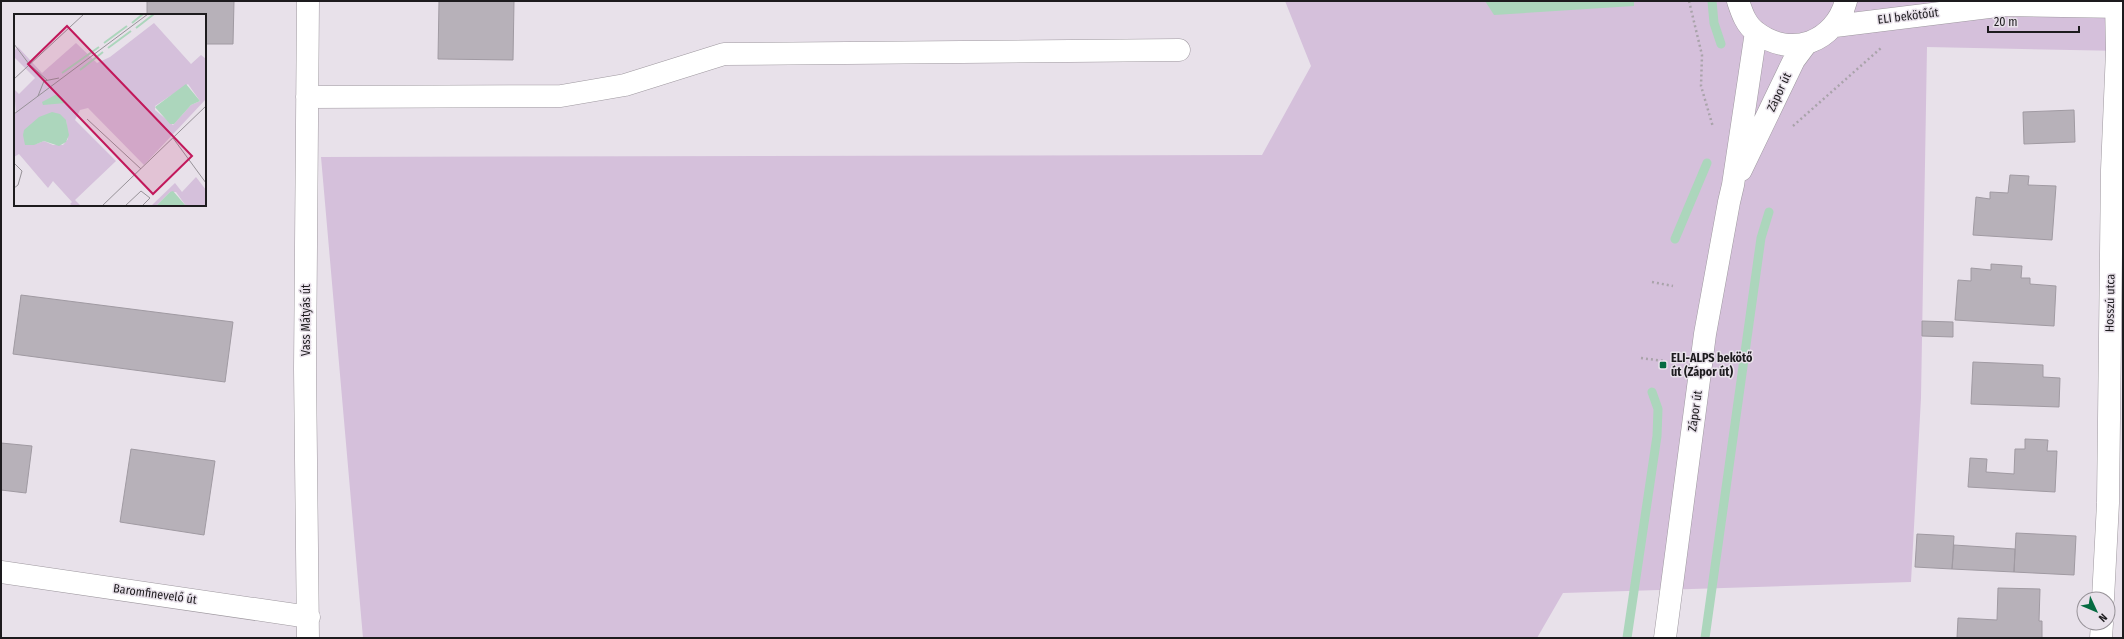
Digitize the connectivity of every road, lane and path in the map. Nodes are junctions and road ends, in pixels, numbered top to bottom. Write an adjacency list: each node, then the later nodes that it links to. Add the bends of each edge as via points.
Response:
1 (308, 1): 13 (street, Vass Mátyás út)
2 (1690, 1): 12 (path)
3 (1738, 1): 8 (street, via 1744,18)
4 (1846, 1): 7 (street)
5 (1996, 3): 6 (street, ELI bekötőút); 7 (street, ELI bekötőút)
6 (2119, 5): 21 (street, Hosszú utca, via 2112,170 2108,503)
7 (1835, 26): 9 (street, via 1822,37)
8 (1756, 32): 9 (street, via 1789,46); 15 (street, Zápor út)
9 (1806, 44): 15 (street, Zápor út, via 1794,60)
10 (1884, 44): 14 (path)
11 (1179, 50): 13 (street, via 724,54 625,85 562,96)
12 (1702, 63)
13 (307, 97): 22 (street, Vass Mátyás út, via 305,369)
14 (1800, 121)
15 (1734, 185): 23 (street, Zápor út, via 1706,334)
16 (1652, 282): 17 (path)
17 (1673, 286)
18 (1641, 358): 19 (path)
19 (1664, 361)
20 (1, 572): 22 (street, Baromfinevelő út)
21 (2103, 591)
22 (309, 628)
23 (1665, 638)

